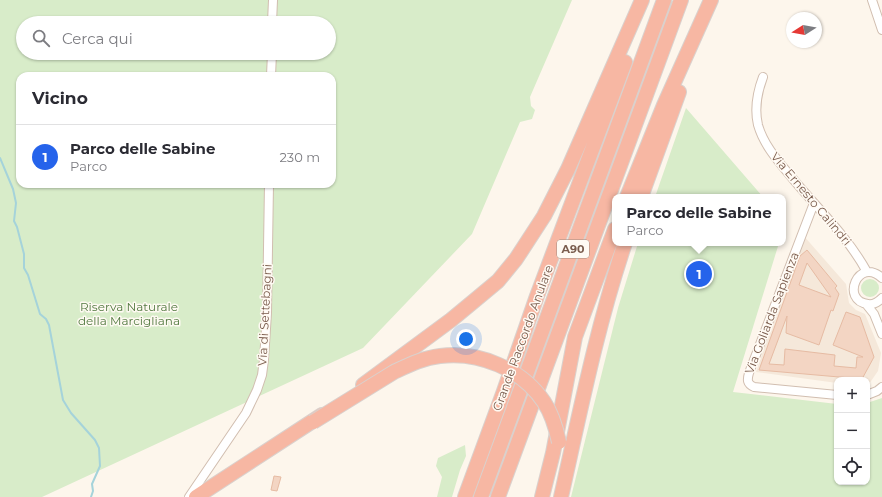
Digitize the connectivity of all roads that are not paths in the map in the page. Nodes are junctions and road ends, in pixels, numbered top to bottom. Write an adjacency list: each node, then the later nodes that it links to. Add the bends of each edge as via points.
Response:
1 (273, 0): 8 (street)
2 (642, 0): 27 (highway, bridge, via 579,146 541,221 516,259 498,281 451,320)
3 (648, 0): 30 (highway, Grande Raccordo Anulare)
4 (664, 0): 31 (highway, Grande Raccordo Anulare / A90)
5 (681, 0): 32 (highway, A90)
6 (712, 0): 14 (highway, via 664,105); 15 (highway)
7 (872, 0): 9 (street)
8 (272, 16)
9 (882, 30)
10 (272, 60): 11 (street)
11 (271, 72)
12 (763, 77): 16 (street, Via Ernesto Calindri, via 756,102 757,121 761,133 776,159)
13 (269, 188): 28 (street, Via di Settebagni, via 267,319 262,375 246,413)
14 (628, 194)
15 (642, 194)
16 (814, 204): 19 (street, Via Ernesto Calindri, via 852,248); 26 (street, Via Goliarda Sapienza, via 747,381 754,387)
17 (612, 237): 33 (highway, via 575,337 553,454)
18 (624, 246): 34 (highway, via 596,346)
19 (867, 272): 20 (street); 22 (street, via 857,278 853,288 857,298)
20 (882, 278)
21 (882, 298): 22 (street, via 876,303)
22 (866, 304): 23 (street, via 874,314)
23 (882, 334)
24 (882, 387): 25 (street)
25 (870, 394)
26 (834, 395)
27 (313, 422): 29 (highway); 34 (highway, bridge, via 394,372 427,358 449,355 485,360 518,376 534,390 547,407 561,449)
28 (189, 497)
29 (196, 497)
30 (465, 497)
31 (481, 497)
32 (498, 497)
33 (542, 497)
34 (560, 497)

